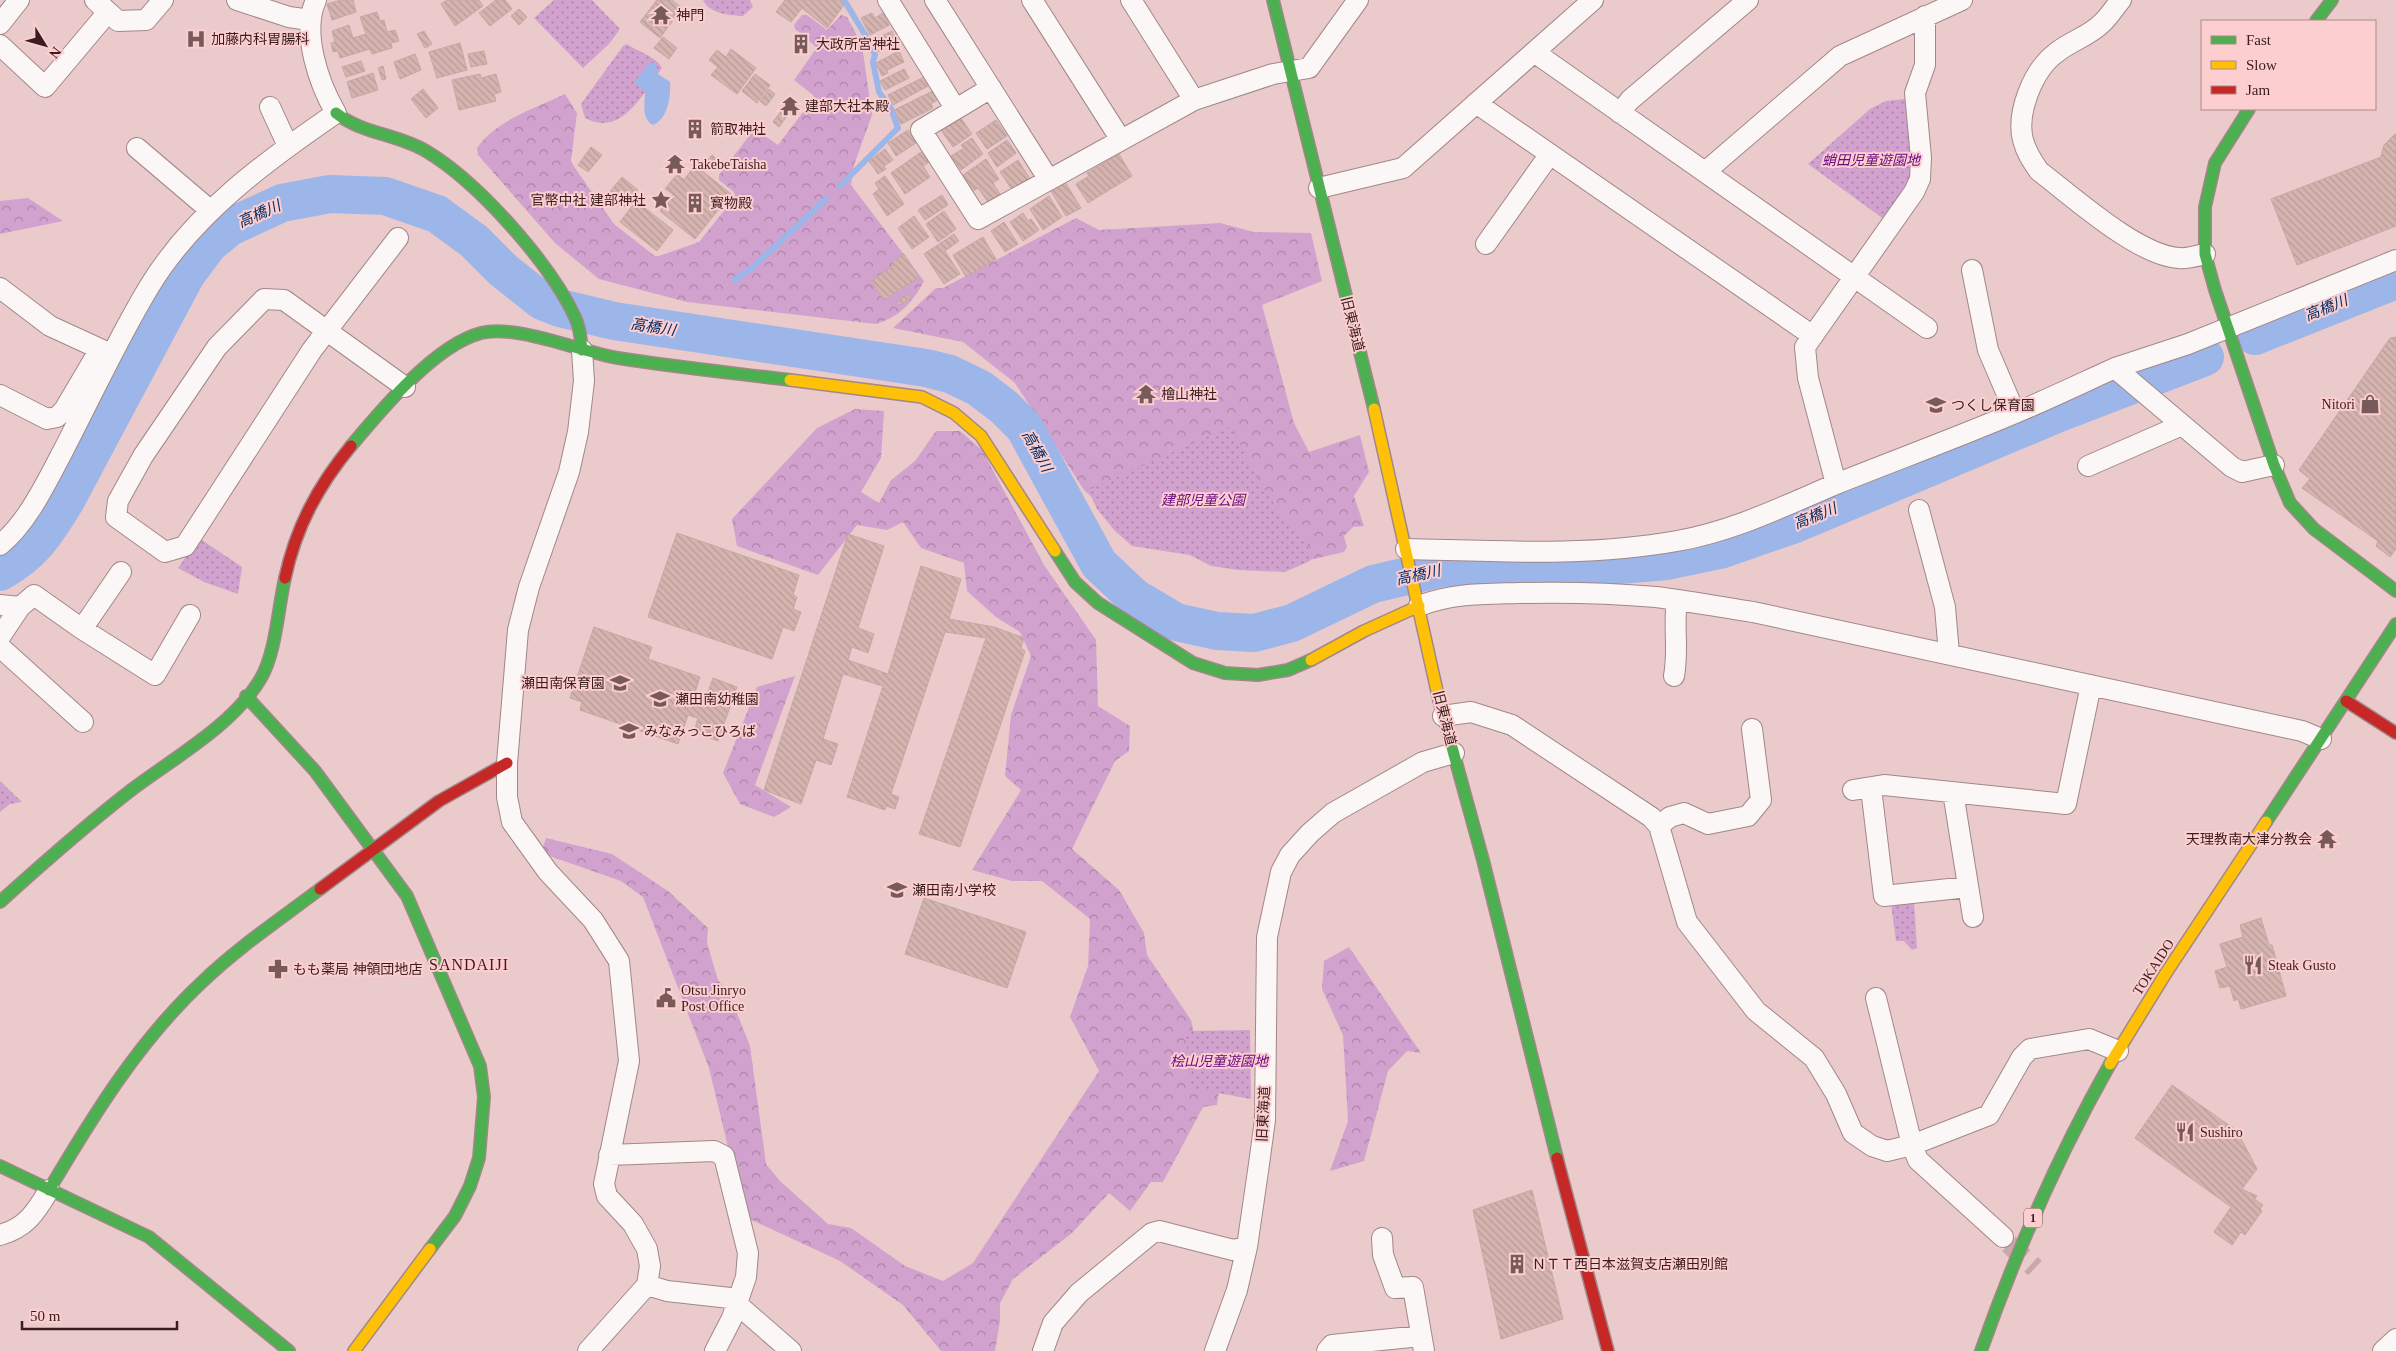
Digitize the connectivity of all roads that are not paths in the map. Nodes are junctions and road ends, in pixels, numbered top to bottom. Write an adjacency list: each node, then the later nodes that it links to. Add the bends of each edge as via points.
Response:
1 (19, 0): 20 (street)
2 (163, 0): 16 (street, via 146,20 118,22)
3 (237, 0): 18 (street, via 289,17)
4 (316, 0): 18 (street)
5 (888, 0): 28 (street)
6 (935, 0): 24 (street)
7 (1032, 0): 32 (street)
8 (1130, 0): 25 (street)
9 (1274, 0): 23 (main road, 旧東海道)
10 (1358, 0): 23 (street, via 1309,68)
11 (1593, 0): 22 (street)
12 (1748, 0): 31 (street, via 1630,100)
13 (1958, 0): 17 (street)
14 (2120, 0): 42 (street, via 2101,25 2054,54 2038,74 2027,97 2021,121 2029,157 2038,171 2150,252 2179,258)
15 (2332, 0): 19 (main road)
16 (102, 6): 21 (street, via 45,87)
17 (1925, 16): 36 (street, via 1840,56); 45 (street, via 1925,65 1915,93 1920,179)
18 (310, 20): 30 (street, via 311,43 329,101)
19 (2317, 20)
20 (0, 24)
21 (0, 45)
22 (1534, 52): 26 (street); 31 (street)
23 (1292, 71): 25 (street, via 1273,74); 38 (main road, 旧東海道)
24 (991, 88): 28 (street); 37 (street)
25 (1194, 100): 32 (street)
26 (1476, 103): 35 (street); 38 (street, via 1404,168)
27 (270, 107): 33 (street)
28 (955, 108): 37 (street, via 921,130 978,219)
29 (2248, 110): 42 (main road, via 2215,163 2205,208)
30 (336, 113): 33 (street); 51 (main road, via 349,124 412,144 464,179 556,285 576,319)
31 (1620, 113): 36 (street)
32 (1121, 140): 37 (street)
33 (288, 146): 39 (street)
34 (137, 148): 39 (street)
35 (1550, 154): 41 (street); 50 (street)
36 (1705, 172): 45 (street)
37 (1049, 180)
38 (1319, 188): 63 (main road, 旧東海道)
39 (211, 211): 52 (street, via 177,247)
40 (398, 238): 49 (street)
41 (1486, 244)
42 (2205, 254): 47 (main road)
43 (2396, 260): 47 (street)
44 (1972, 270): 56 (street, via 1988,350)
45 (1855, 277): 48 (street); 50 (street)
46 (0, 288): 52 (street, via 50,326)
47 (2228, 327): 53 (street); 58 (main road)
48 (1927, 328)
49 (327, 331): 49 (street, via 185,546 165,552 116,517 118,501 144,456 217,347 264,300 284,300); 54 (street)
50 (1813, 336): 60 (street, via 1805,347 1808,378)
51 (581, 343): 54 (main road, via 483,332 460,340 438,355); 67 (main road, via 618,358 922,397 948,408 981,436 1075,582 1098,602 1210,670 1255,675 1281,672); 86 (street, via 584,381 578,432 569,472 529,587 518,630)
52 (107, 352): 55 (street, via 58,417 47,419); 62 (street, via 51,474 26,516)
53 (2119, 372): 56 (street); 57 (street)
54 (406, 387): 78 (main road, via 343,455 302,518 292,544 266,667)
55 (0, 395)
56 (2015, 413): 60 (street)
57 (2182, 425): 58 (street, via 2242,472); 59 (street)
58 (2274, 465): 65 (main road, via 2290,503 2300,516)
59 (2088, 466)
60 (1836, 484): 63 (street, via 1765,516 1678,541 1570,552)
61 (1920, 510): 75 (street, via 1945,607)
62 (0, 545)
63 (1407, 555): 67 (main road, 旧東海道)
64 (121, 572): 72 (street)
65 (2396, 591)
66 (1677, 600): 67 (street, via 1546,592 1479,594); 75 (street, via 1753,612); 76 (street, via 1674,620 1678,654)
67 (1418, 601): 80 (main road, 旧東海道)
68 (0, 605): 69 (street)
69 (20, 607): 72 (street, via 34,595); 73 (street)
70 (190, 615): 72 (street, via 155,675)
71 (2396, 624): 79 (main road, TOKAIDO / 1)
72 (82, 629)
73 (0, 637)
74 (0, 647): 81 (street)
75 (1948, 654): 77 (street)
76 (1674, 676)
77 (2091, 685): 84 (street, via 2302,731); 87 (street, via 2066,804)
78 (246, 696): 89 (main road, via 315,771); 91 (main road, via 213,727 59,848)
79 (2346, 701): 83 (main road); 84 (main road, TOKAIDO / 1)
80 (1443, 716): 85 (main road, 旧東海道); 88 (street, via 1471,712 1512,725 1651,817)
81 (83, 722)
82 (1752, 729): 88 (street, via 1761,800 1748,816 1708,824 1684,813 1670,817)
83 (2396, 733)
84 (2321, 739): 94 (main road, TOKAIDO / 1)
85 (1454, 754): 102 (street, 旧東海道, via 1423,762 1333,813 1290,855 1282,872 1267,937 1265,1120); 115 (main road)
86 (506, 763): 89 (main road, via 439,801); 96 (street, via 512,822 548,872 593,920 619,961 629,1061)
87 (1953, 792): 90 (street); 90 (street, via 1884,785 1862,789 1884,896)
88 (1658, 826): 95 (street, via 1687,922 1746,999 1756,1011 1814,1058 1836,1094 1853,1133 1872,1146 1887,1151)
89 (374, 849): 98 (main road, via 228,958 186,998 116,1081); 108 (main road, via 407,896 469,1036 480,1066 483,1126 479,1158 455,1216)
90 (1968, 887): 92 (street)
91 (0, 902)
92 (1973, 917)
93 (1876, 998): 95 (street)
94 (2118, 1051): 95 (street, via 2089,1040 2030,1049 2022,1057 1989,1115); 116 (main road, TOKAIDO / 1, via 2042,1198)
95 (1912, 1145): 100 (street, via 1918,1160)
96 (609, 1155): 103 (street, via 604,1184 607,1196 633,1224 647,1248 650,1266); 104 (street, via 714,1151 724,1156 748,1252 746,1277)
97 (0, 1166): 98 (main road)
98 (49, 1190): 99 (street, via 34,1216 25,1224); 107 (main road, via 148,1236)
99 (0, 1235)
100 (2002, 1237)
101 (1382, 1238): 106 (street, via 1383,1255 1395,1288 1413,1287)
102 (1247, 1247): 112 (street, via 1233,1250 1160,1231 1152,1233 1078,1293 1053,1323); 113 (street, 旧東海道, via 1237,1290)
103 (647, 1285): 104 (street, via 667,1291 730,1298); 109 (street)
104 (737, 1302): 110 (street); 111 (street)
105 (2396, 1339): 117 (street)
106 (1423, 1343): 114 (street, via 1332,1345)
107 (288, 1351)
108 (354, 1351)
109 (588, 1351)
110 (715, 1351)
111 (791, 1351)
112 (1043, 1351)
113 (1215, 1351)
114 (1327, 1351)
115 (1608, 1351)
116 (1981, 1351)
117 (2383, 1351)

